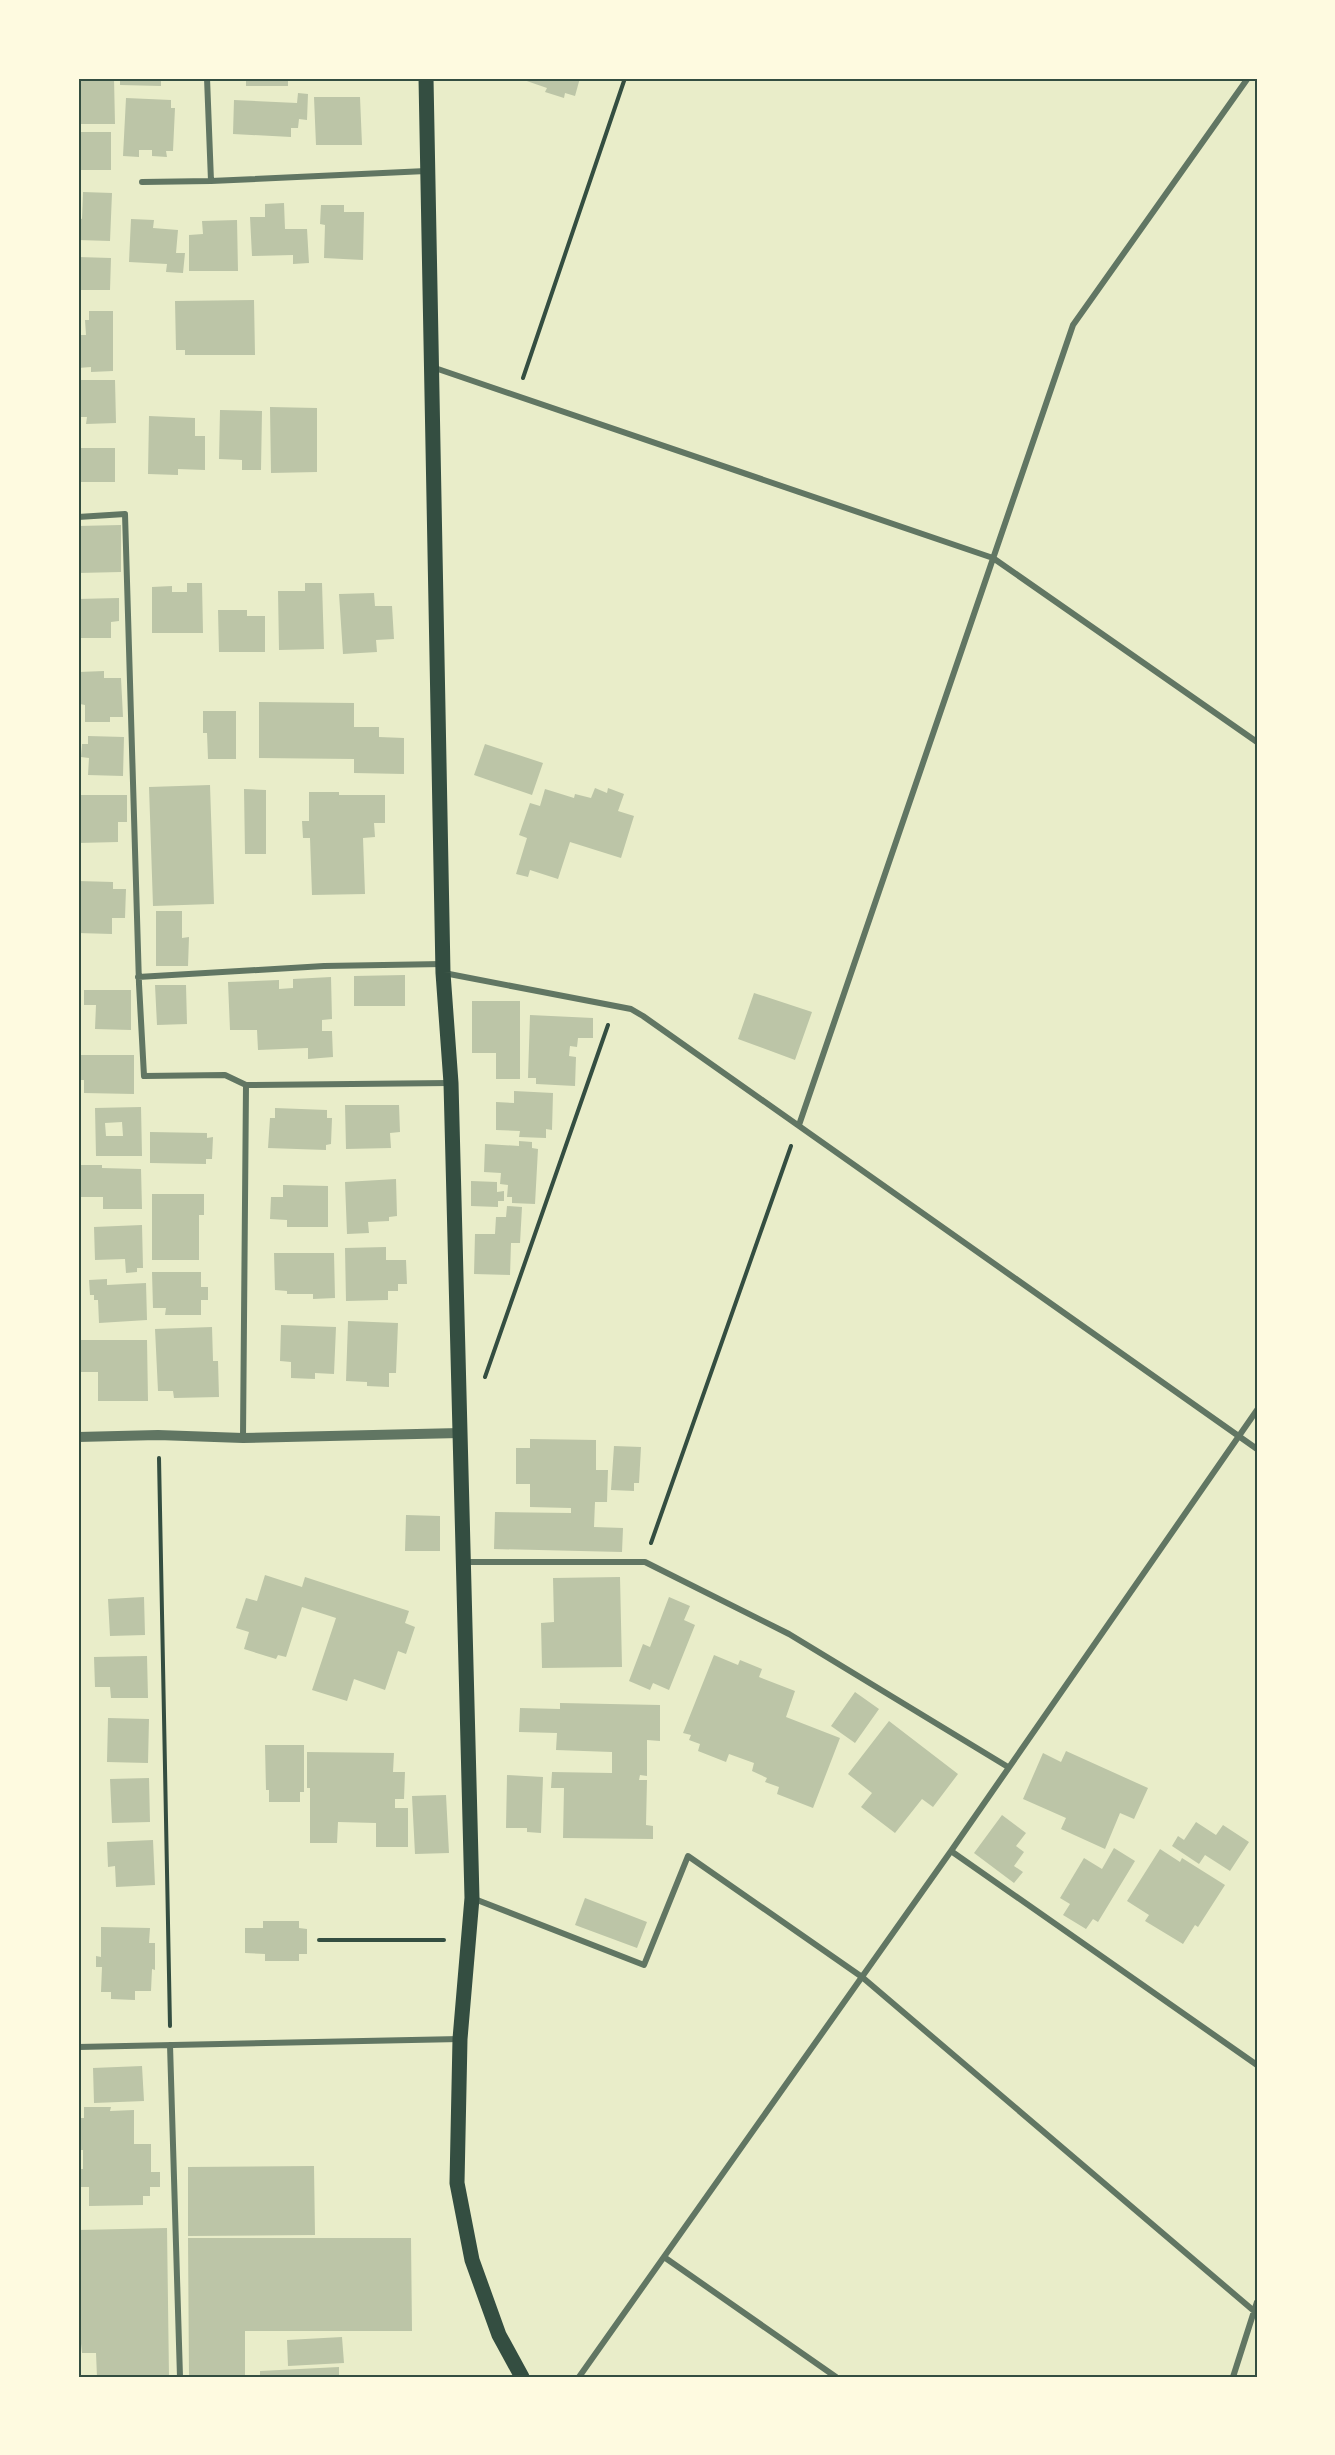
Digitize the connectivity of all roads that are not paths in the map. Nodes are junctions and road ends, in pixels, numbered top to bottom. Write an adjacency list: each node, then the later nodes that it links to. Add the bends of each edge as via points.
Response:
1 (207, 78): 6 (street)
2 (426, 78): 4 (main road)
3 (1248, 78): 9 (street, via 1073,325)
4 (428, 171): 6 (street); 7 (main road)
5 (142, 182): 6 (street)
6 (211, 182)
7 (432, 366): 9 (street); 11 (main road)
8 (78, 517): 12 (street, via 126,514)
9 (993, 558): 10 (street); 15 (street)
10 (1257, 742)
11 (444, 968): 12 (street, via 324,966); 13 (main road); 15 (street, via 631,1009)
12 (138, 977): 14 (street, via 144,1076 225,1075)
13 (451, 1083): 14 (street); 17 (main road)
14 (246, 1085): 20 (street)
15 (799, 1125): 19 (street)
16 (1257, 1410): 19 (street)
17 (460, 1433): 20 (street); 22 (main road)
18 (78, 1437): 20 (street)
19 (1239, 1437): 21 (street); 23 (street)
20 (243, 1438)
21 (1257, 1449)
22 (464, 1562): 23 (street, via 645,1562 789,1634); 25 (main road)
23 (1008, 1767): 24 (street)
24 (951, 1851): 26 (street); 30 (street)
25 (472, 1898): 26 (street, via 644,1965 688,1856); 27 (main road)
26 (862, 1977): 31 (street); 33 (street)
27 (460, 2039): 28 (street); 35 (main road, via 457,2183 472,2260 499,2334)
28 (170, 2045): 29 (street); 34 (street)
29 (78, 2047)
30 (1257, 2065)
31 (664, 2257): 36 (street); 37 (street)
32 (1257, 2302): 33 (street)
33 (1254, 2312): 38 (street)
34 (180, 2377)
35 (522, 2377)
36 (579, 2377)
37 (836, 2377)
38 (1233, 2377)

